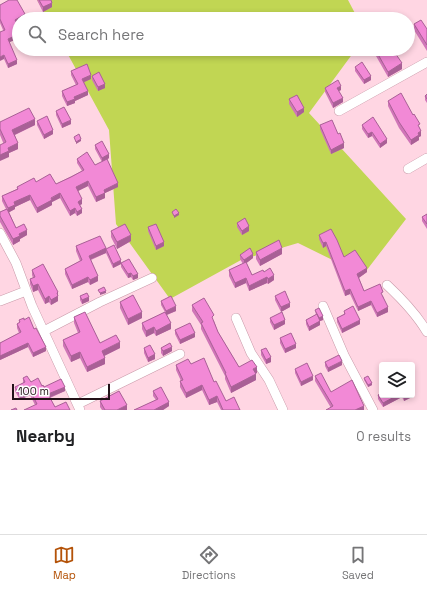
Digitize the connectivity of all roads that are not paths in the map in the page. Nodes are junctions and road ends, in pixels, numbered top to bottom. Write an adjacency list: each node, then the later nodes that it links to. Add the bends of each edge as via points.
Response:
1 (427, 62): 2 (street)
2 (339, 111)
3 (427, 158): 4 (street)
4 (408, 169)
5 (0, 233): 8 (street, via 16,263)
6 (152, 278): 12 (street)
7 (388, 285): 13 (street)
8 (26, 291): 9 (street); 12 (street)
9 (0, 301)
10 (323, 306): 17 (street)
11 (236, 318): 16 (street, via 251,353 269,380)
12 (44, 331): 15 (street)
13 (427, 332)
14 (180, 354): 15 (street)
15 (79, 407)
16 (283, 410)
17 (373, 410)

